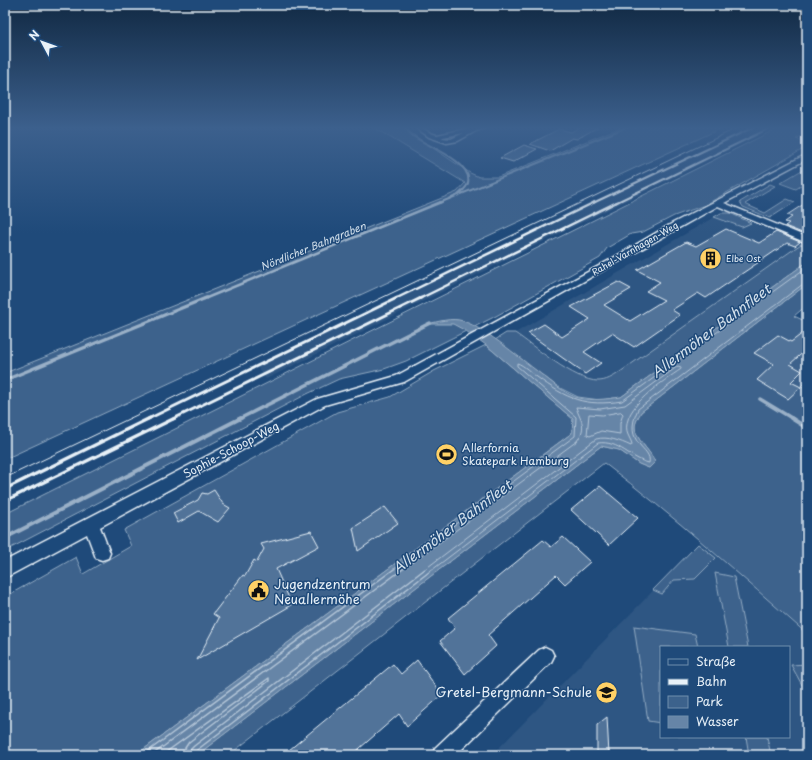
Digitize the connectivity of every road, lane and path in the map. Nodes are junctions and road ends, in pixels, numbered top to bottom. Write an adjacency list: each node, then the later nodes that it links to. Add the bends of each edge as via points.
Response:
1 (795, 162): 2 (street, Rahel-Varnhagen-Weg)
2 (719, 204): 3 (street); 4 (street, Rahel-Varnhagen-Weg, via 676,225 611,264)
3 (807, 240)
4 (463, 345): 5 (street, Sophie-Schoop-Weg, via 427,370 321,402)
5 (91, 525): 6 (street); 7 (street, Sophie-Schoop-Weg)
6 (102, 553)
7 (5, 570)
8 (546, 656): 9 (street)
9 (442, 755)

